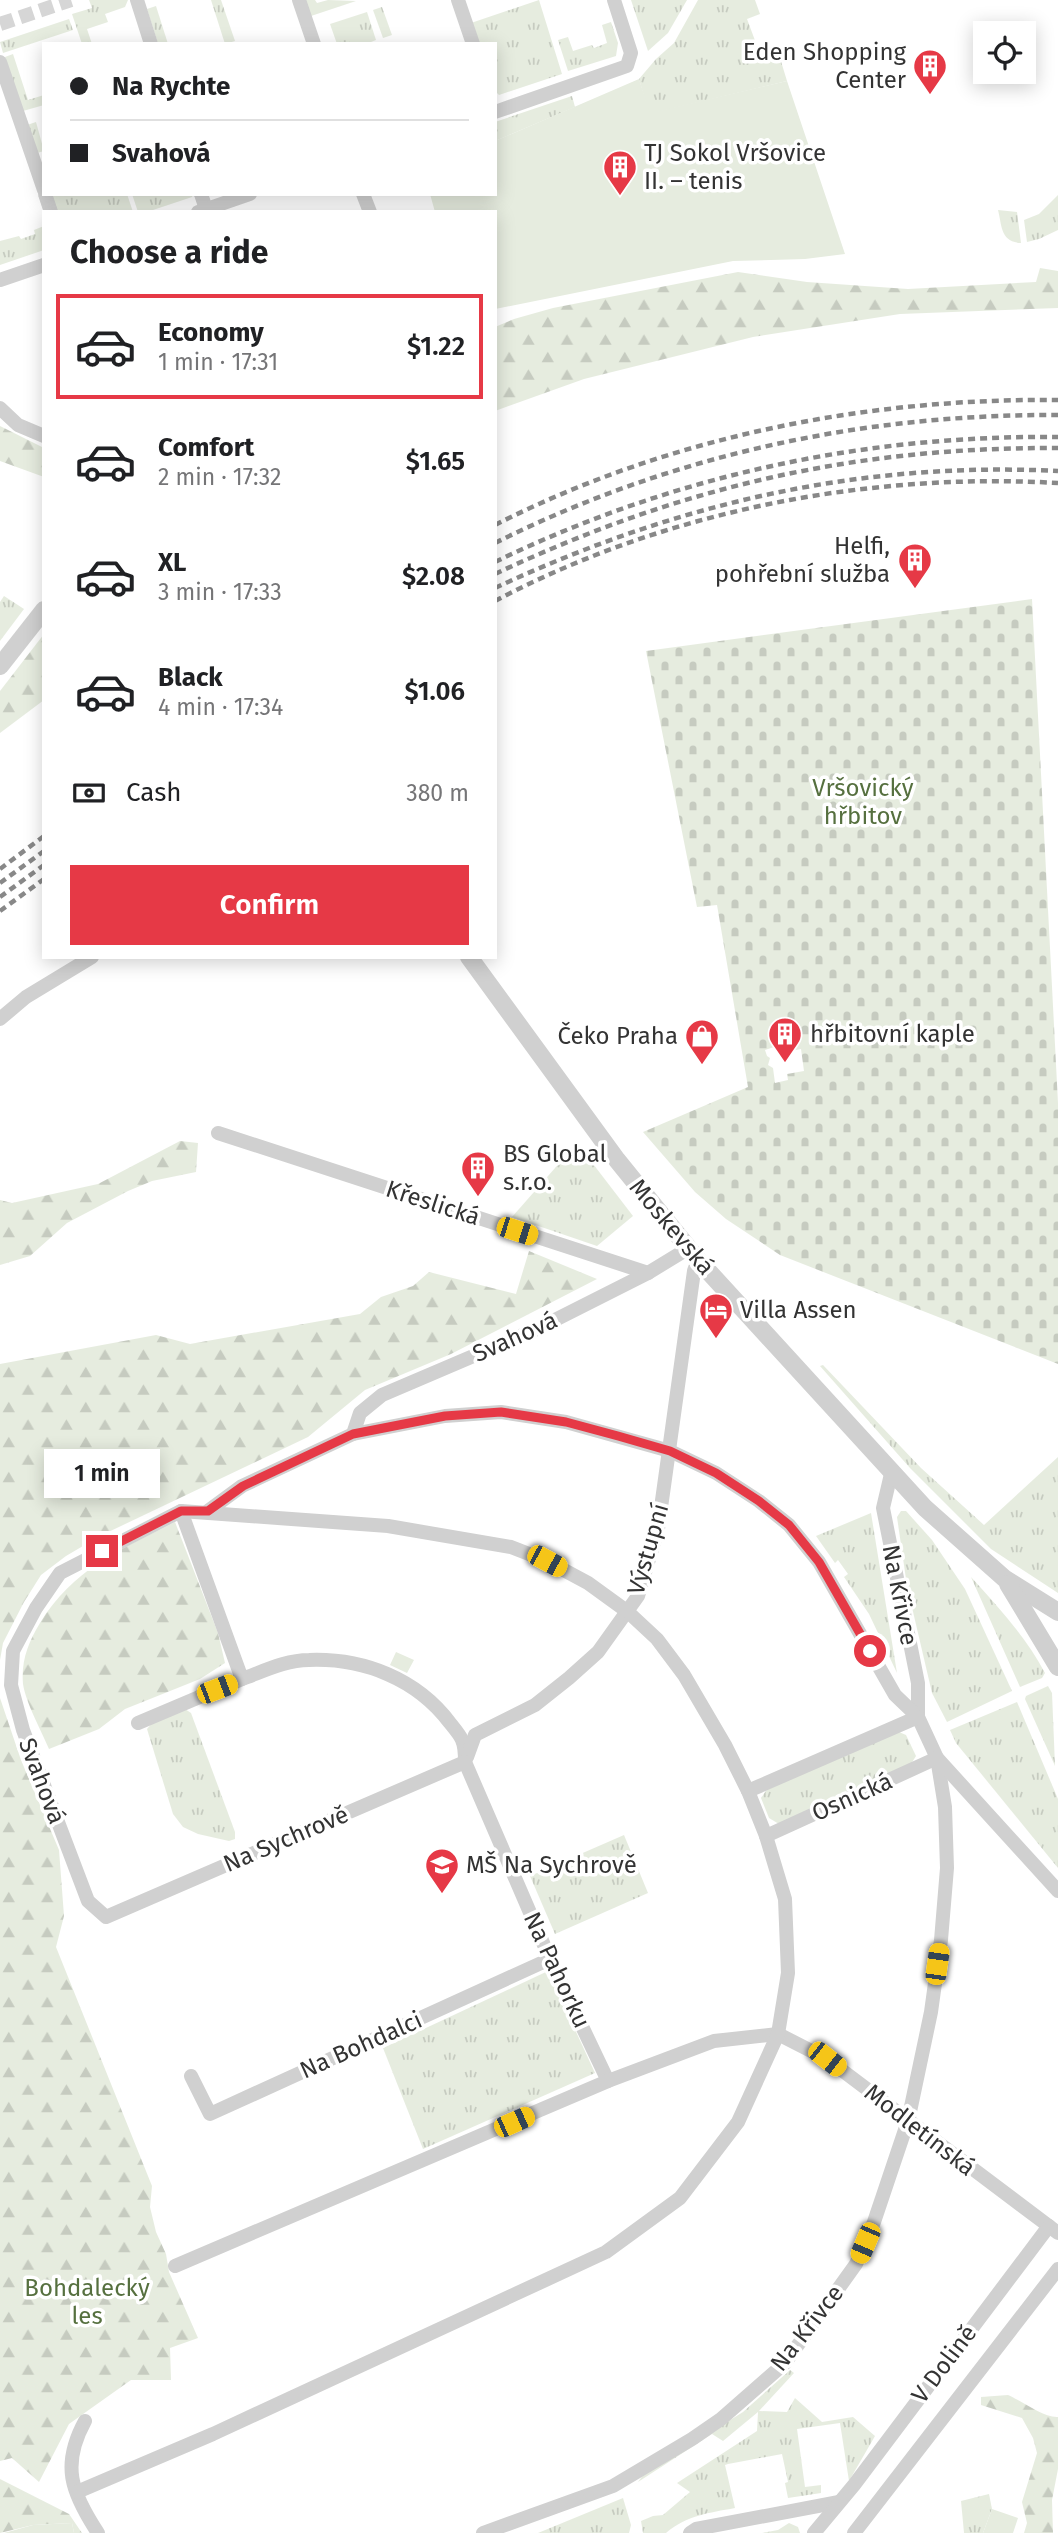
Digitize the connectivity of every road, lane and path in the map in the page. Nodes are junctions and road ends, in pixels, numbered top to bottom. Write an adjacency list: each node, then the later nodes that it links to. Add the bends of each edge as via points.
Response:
1 (137, 0): 5 (street)
2 (299, 0): 6 (street)
3 (458, 0): 7 (street)
4 (614, 0): 9 (street, via 630,47 627,66)
5 (150, 42)
6 (313, 42)
7 (471, 42)
8 (0, 62): 10 (street)
9 (497, 111)
10 (42, 186)
11 (244, 196): 12 (street)
12 (202, 210)
13 (42, 266): 14 (street)
14 (0, 280)
15 (0, 408): 16 (street, via 18,425)
16 (42, 435)
17 (42, 613): 18 (street)
18 (0, 666)
19 (89, 959): 21 (street, via 26,997)
20 (470, 959): 23 (street, Moskevská, via 617,1160)
21 (0, 1019)
22 (218, 1133): 24 (street, Křeslická)
23 (693, 1254): 24 (street, Svahová); 26 (street, Výstupní); 27 (street, Moskevská)
24 (648, 1273): 25 (street, Svahová, via 538,1328 382,1395 360,1413)
25 (353, 1434): 26 (street, Na Křivce, via 445,1416 501,1412 566,1422); 29 (street, Na Křivce, via 243,1486)
26 (670, 1451): 31 (street, Výstupní, via 658,1530 638,1596); 35 (street, Na Křivce, via 716,1473 789,1525 819,1562 895,1695)
27 (891, 1474): 30 (street, Moskevská); 35 (street, Na Křivce, via 883,1508 918,1683)
28 (181, 1511): 29 (street); 34 (street); 42 (street, Svahová, via 60,1573 13,1651 10,1685 23,1730 88,1901)
29 (208, 1511): 31 (street, via 388,1526 511,1547 587,1583)
30 (1004, 1578): 32 (street, Moskevská); 33 (street)
31 (628, 1612): 38 (street, Výstupní, via 598,1653 569,1678 535,1705 475,1735); 39 (street, via 657,1639 684,1675)
32 (1058, 1612)
33 (1058, 1667)
34 (243, 1679): 36 (street, Na Pahorku); 38 (street, Na Pahorku, via 307,1660 374,1668 398,1678 440,1710 463,1741)
35 (918, 1717): 37 (street, Na Křivce); 39 (street, Osnická)
36 (138, 1723)
37 (937, 1758): 40 (street, Osnická); 41 (street, Na Křivce); 47 (street, Na Křivce, via 945,1807 947,1868 931,2012)
38 (466, 1762): 42 (street, Na Sychrově); 43 (street, Na Pahorku)
39 (748, 1791): 40 (street)
40 (766, 1836): 44 (street, via 785,1899 788,1973)
41 (1058, 1891)
42 (106, 1917)
43 (550, 1959): 45 (street, Na Bohdalci, via 210,2114); 46 (street, Na Pahorku)
44 (778, 2034): 46 (street, via 714,2041); 47 (street, Modletínská, via 827,2059); 52 (street, via 738,2122 680,2198 606,2252 235,2424)
45 (191, 2076)
46 (608, 2081): 49 (street)
47 (908, 2121): 48 (street, Modletínská); 55 (street, Na Křivce, via 856,2264 785,2363 721,2419 612,2486)
48 (1054, 2230): 53 (street, V Dolině)
49 (175, 2266)
50 (1058, 2269): 58 (street, V Dolině)
51 (85, 2421): 52 (street, via 74,2442 70,2469)
52 (76, 2492): 54 (street)
53 (839, 2502): 56 (street); 57 (street, V Dolině)
54 (98, 2533)
55 (484, 2533)
56 (690, 2533)
57 (814, 2533)
58 (854, 2533)

